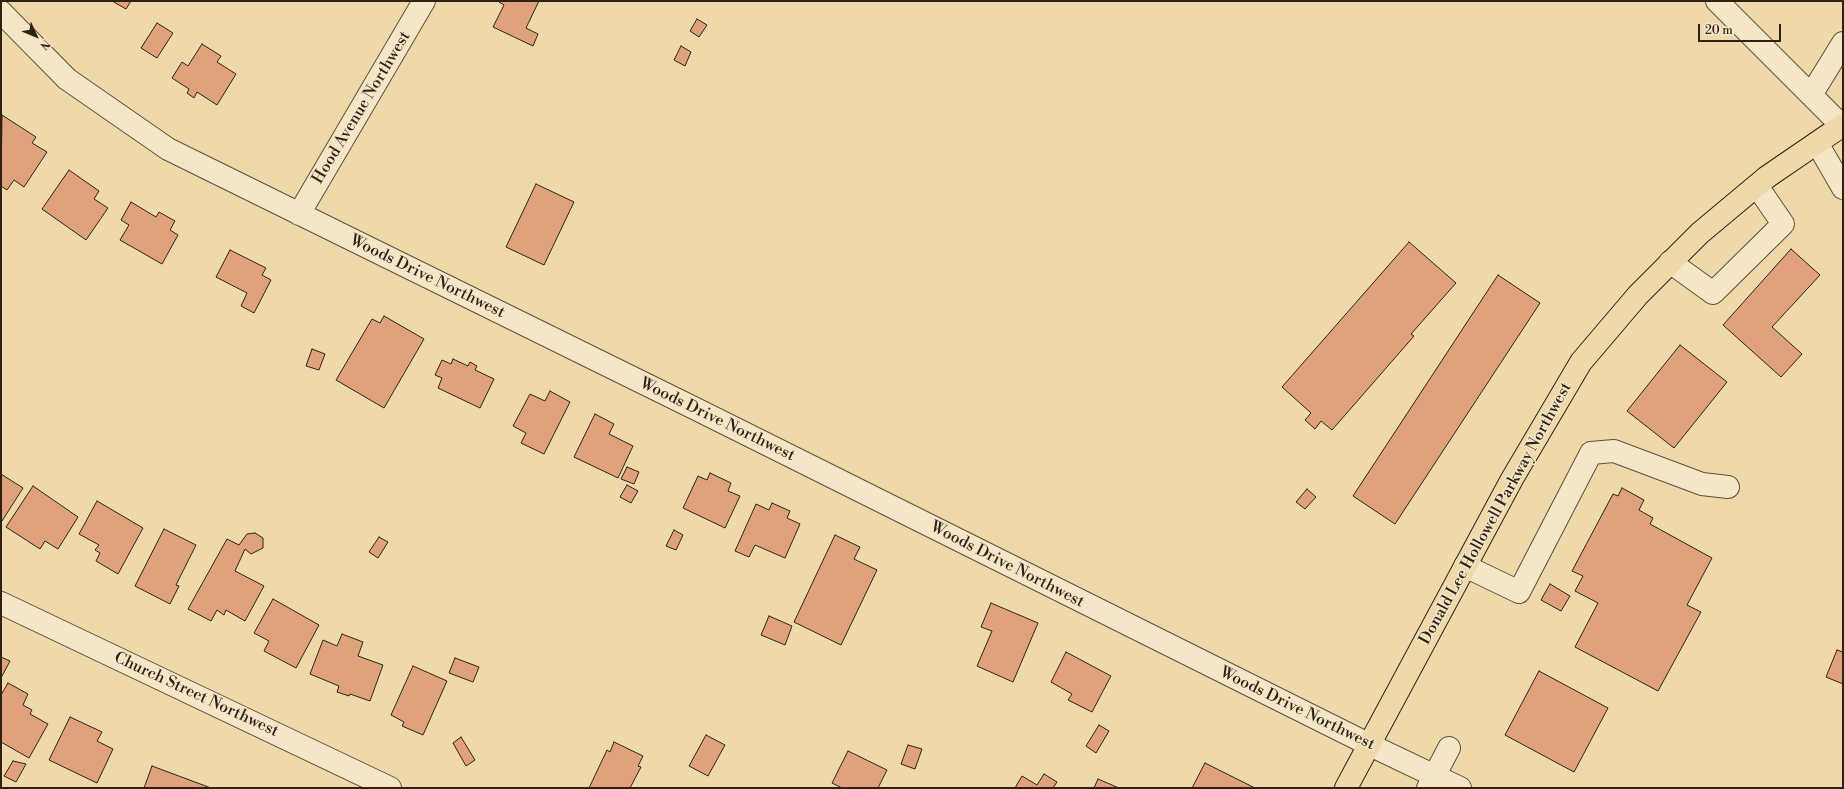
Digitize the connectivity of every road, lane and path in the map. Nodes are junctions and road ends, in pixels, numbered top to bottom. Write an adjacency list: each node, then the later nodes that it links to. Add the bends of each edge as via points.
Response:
1 (424, 1): 10 (street, Hood Avenue Northwest)
2 (1717, 1): 5 (street)
3 (1, 12): 10 (street, Woods Drive Northwest, via 67,79 168,149)
4 (1843, 43): 5 (street)
5 (1811, 95): 6 (street)
6 (1842, 126): 7 (main road, Donald Lee Hollowell Parkway Northwest)
7 (1817, 143): 8 (main road, Donald Lee Hollowell Parkway Northwest); 9 (street)
8 (1757, 186): 11 (main road, Donald Lee Hollowell Parkway Northwest, via 1700,233); 11 (street, via 1783,224 1712,293)
9 (1843, 188)
10 (298, 214): 15 (street, Woods Drive Northwest, via 689,405)
11 (1670, 262): 13 (main road, Donald Lee Hollowell Parkway Northwest, via 1638,294 1581,362 1512,479)
12 (1728, 487): 13 (street, via 1702,484 1614,451 1591,453 1519,592)
13 (1465, 566): 15 (main road, Donald Lee Hollowell Parkway Northwest)
14 (1, 603): 18 (street, Church Street Northwest)
15 (1370, 746): 17 (street, Woods Drive Northwest); 19 (main road, Donald Lee Hollowell Parkway Northwest)
16 (1450, 748): 17 (street)
17 (1431, 782): 20 (street, Woods Drive Northwest)
18 (390, 788)
19 (1346, 788)
20 (1460, 788)

